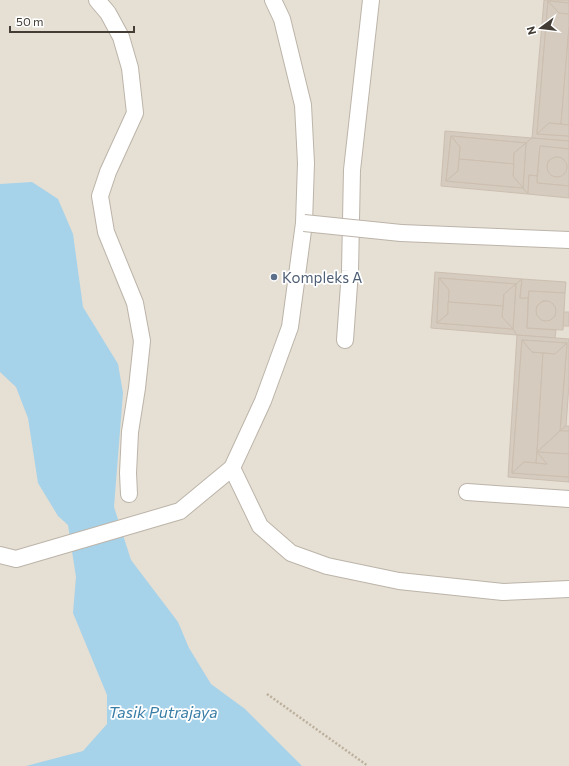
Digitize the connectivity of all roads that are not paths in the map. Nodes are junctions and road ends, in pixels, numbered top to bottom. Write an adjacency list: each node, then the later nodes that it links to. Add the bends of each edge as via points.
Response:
1 (97, 0): 9 (lane, via 108,13 120,37 130,68 135,113 100,196 106,232 135,303 142,341 130,432)
2 (273, 0): 4 (lane, via 282,19 303,105 306,163)
3 (371, 0): 6 (lane, via 352,170 350,271)
4 (304, 224): 5 (lane, bridge, via 401,233); 7 (lane, via 290,327 263,401)
5 (569, 240)
6 (345, 340)
7 (232, 468): 11 (lane, via 180,511 16,559); 12 (lane, via 260,526 292,553 327,566 399,581 503,592)
8 (467, 492): 10 (lane)
9 (129, 494)
10 (569, 499)
11 (0, 555)
12 (569, 589)

